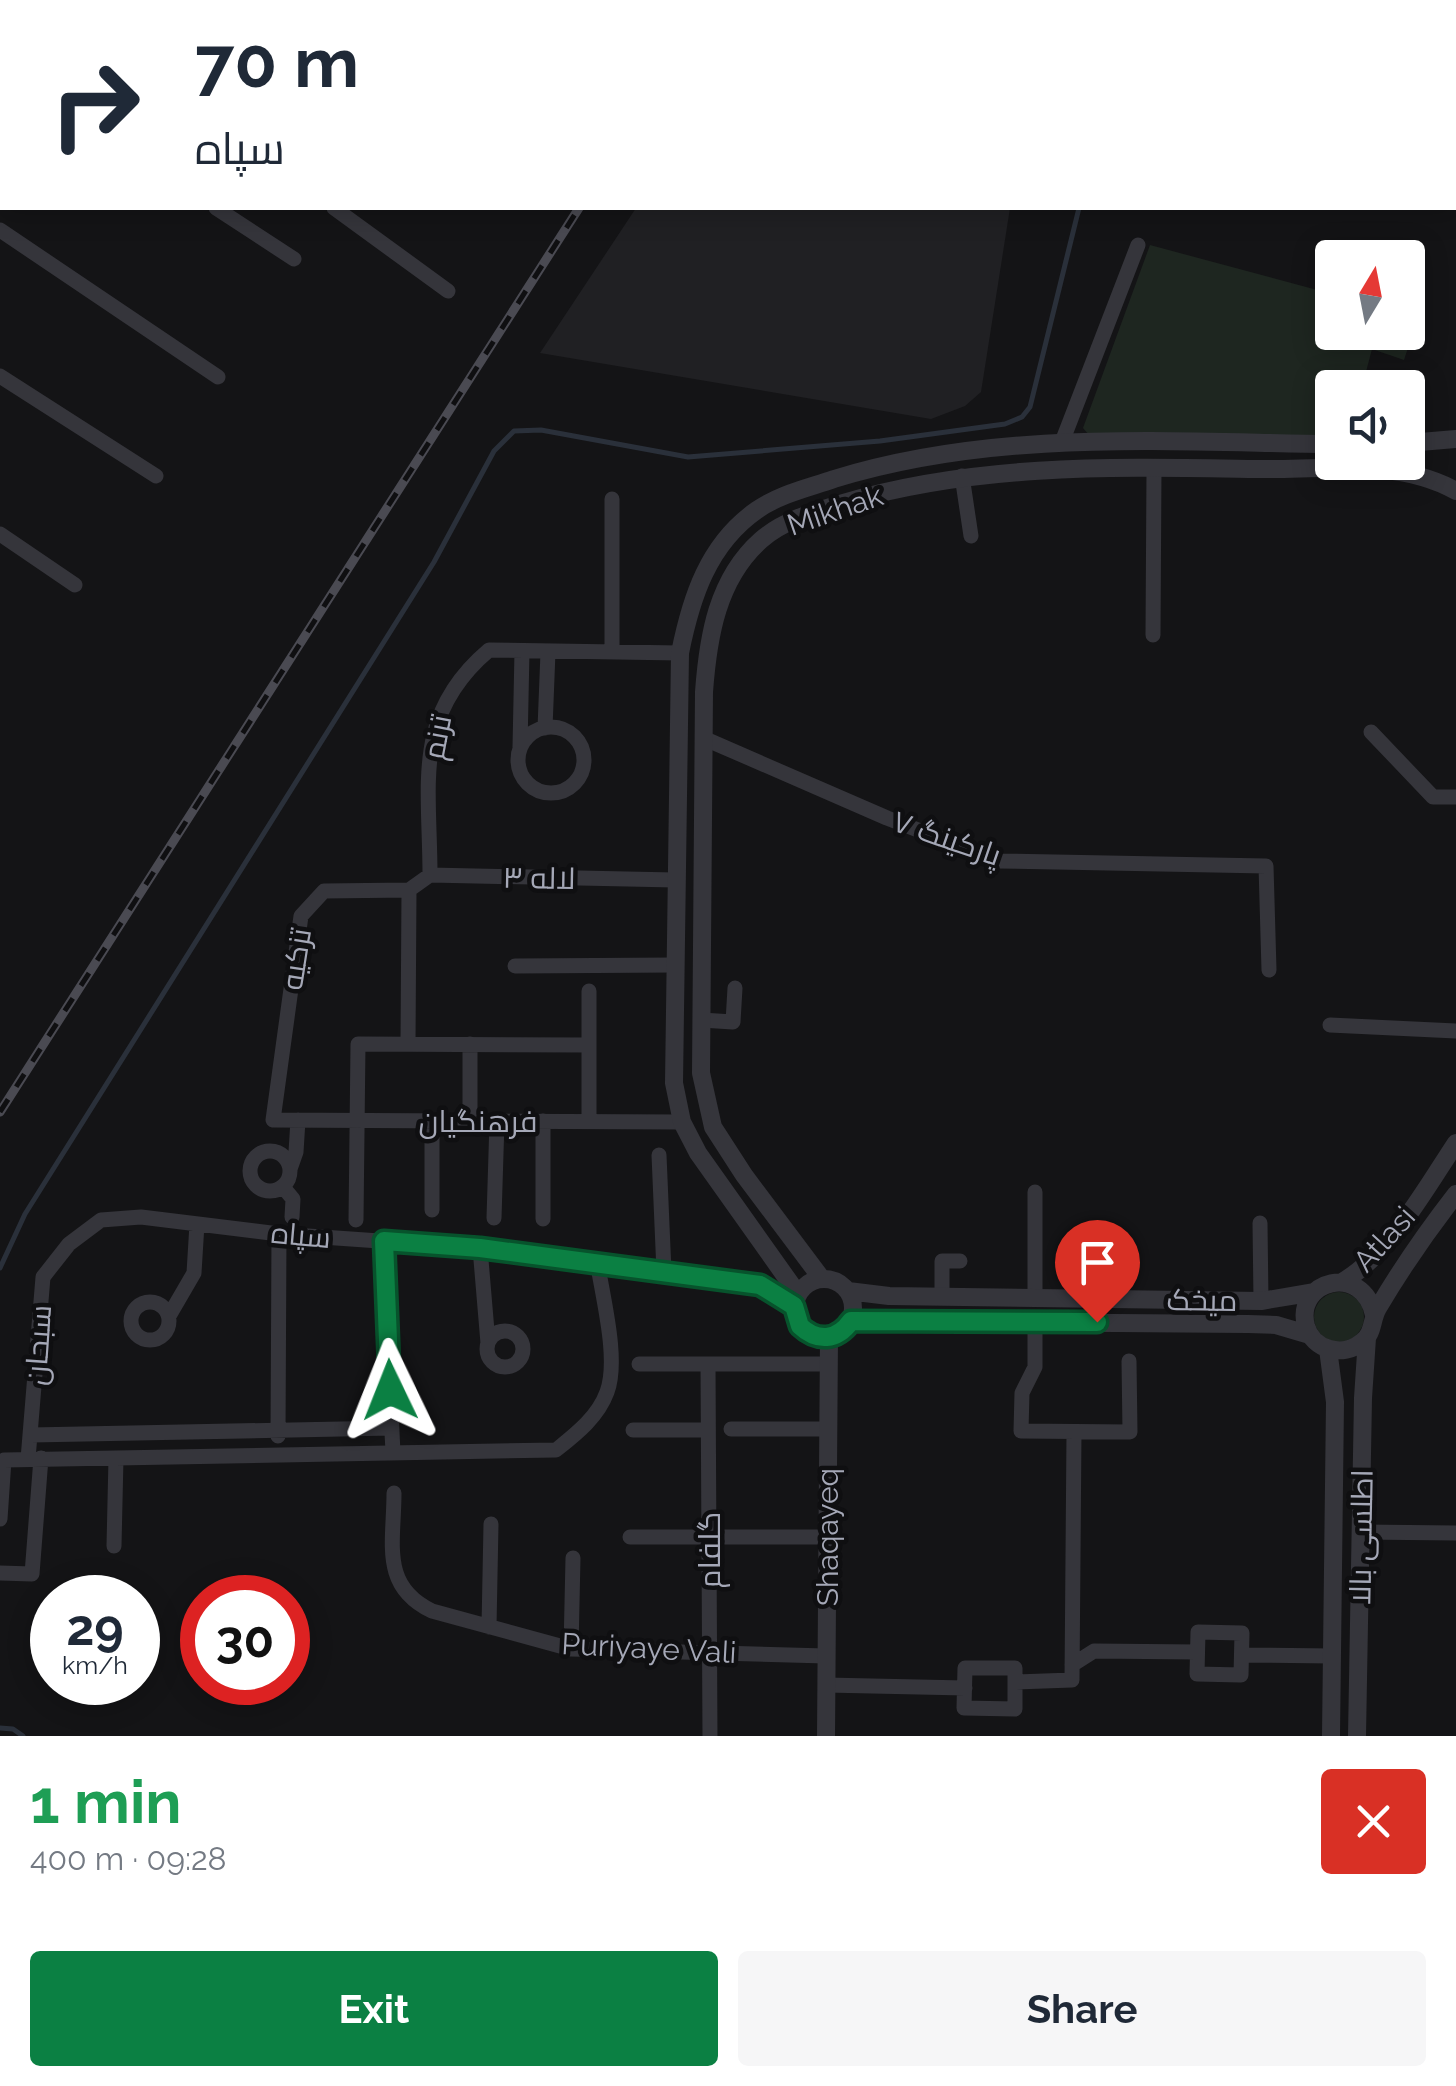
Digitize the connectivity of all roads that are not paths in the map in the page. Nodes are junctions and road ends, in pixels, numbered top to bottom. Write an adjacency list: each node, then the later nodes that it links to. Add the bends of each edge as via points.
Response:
1 (219, 210): 5 (street)
2 (337, 210): 6 (street)
3 (0, 230): 8 (street)
4 (1138, 245): 10 (street)
5 (294, 258)
6 (448, 291)
7 (0, 376): 14 (street)
8 (218, 377)
9 (1456, 440): 11 (street)
10 (1062, 442): 12 (street, Mikhak); 25 (street, Mikhak, via 928,455 784,495 756,511 714,555 692,602)
11 (1425, 442)
12 (1315, 444)
13 (1154, 468): 15 (street, Mikhak); 16 (street, Mikhak, via 1394,472); 21 (street)
14 (156, 476)
15 (962, 476): 19 (street); 28 (street, Mikhak, via 831,507 761,540 716,610 707,646)
16 (1456, 492)
17 (612, 498): 24 (street)
18 (0, 534): 20 (street)
19 (971, 536)
20 (75, 585)
21 (1153, 635)
22 (522, 650): 23 (street, ترنم); 29 (street); 31 (street, ترنم, via 489,650 444,702 430,745)
23 (548, 652): 24 (street, ترنم); 26 (street)
24 (612, 652): 25 (street, ترنم)
25 (680, 653): 32 (street, Mikhak)
26 (545, 728): 29 (street); 29 (street, via 566,730 580,745 584,766 574,784 554,792 533,787 520,770)
27 (1371, 732): 30 (street, via 1433,797)
28 (703, 738): 36 (street, پارکینگ ۷, via 998,860 1266,866); 39 (street, Mikhak)
29 (520, 748)
30 (1456, 797)
31 (430, 875): 32 (street, لاله ۳); 33 (street)
32 (675, 880): 34 (street, Mikhak)
33 (409, 890): 42 (street); 45 (street, تزکیه, via 324,890 301,916)
34 (674, 965): 35 (street); 53 (street, Mikhak, via 674,1083)
35 (515, 966)
36 (1268, 970)
37 (735, 988): 39 (street, via 734,1022)
38 (590, 991): 44 (street)
39 (701, 1020): 74 (street, Mikhak, via 701,1073 713,1127)
40 (1330, 1025): 41 (street)
41 (1456, 1031)
42 (408, 1044): 43 (street); 47 (street, via 358,1044)
43 (470, 1044): 44 (street); 49 (street)
44 (589, 1045): 52 (street)
45 (273, 1120): 46 (street, فرهنگیان)
46 (298, 1120): 47 (street, فرهنگیان); 56 (street)
47 (357, 1120): 48 (street, فرهنگیان); 65 (street)
48 (432, 1120): 49 (street, فرهنگیان); 60 (street)
49 (470, 1120): 50 (street, فرهنگیان)
50 (496, 1121): 51 (street, فرهنگیان); 62 (street)
51 (543, 1121): 52 (street, فرهنگیان); 63 (street)
52 (589, 1121): 53 (street, فرهنگیان)
53 (682, 1122): 80 (street, Mikhak)
54 (1456, 1143): 75 (street, Atlasi, via 1372,1260)
55 (660, 1155): 73 (street)
56 (290, 1169): 57 (street); 57 (street, via 272,1151 250,1164 258,1188)
57 (283, 1187): 61 (street, via 293,1199)
58 (1036, 1192): 79 (street)
59 (1456, 1194): 82 (street, Atlasi)
60 (432, 1210)
61 (292, 1217)
62 (494, 1218)
63 (543, 1219)
64 (101, 1220): 67 (street, سپاه); 102 (street, سبحان, via 69,1244 43,1277)
65 (356, 1220)
66 (1260, 1223): 81 (street)
67 (197, 1224): 68 (street, سپاه); 83 (street, via 194,1273)
68 (279, 1234): 69 (street, سپاه); 98 (street)
69 (384, 1241): 70 (street, سپاه); 95 (street)
70 (480, 1248): 72 (street, سپاه); 89 (street)
71 (960, 1261): 78 (street, via 942,1262)
72 (598, 1266): 73 (street, سپاه); 103 (street, via 611,1364 607,1392 585,1427 556,1450)
73 (664, 1272): 80 (street, سپاه, via 760,1285)
74 (822, 1279): 76 (street); 80 (street, via 806,1285)
75 (1342, 1282): 77 (street); 82 (street, via 1368,1296)
76 (848, 1291): 78 (street, میخک); 84 (street)
77 (1315, 1292): 81 (street, میخک); 86 (street, via 1305,1312)
78 (942, 1297): 79 (street, میخک)
79 (1035, 1298): 81 (street, میخک); 85 (street)
80 (796, 1300): 87 (street, via 800,1326)
81 (1261, 1301)
82 (1374, 1314): 88 (street)
83 (169, 1316)
84 (851, 1321): 85 (street, میخک); 87 (street)
85 (1035, 1322): 86 (street, میخک, via 1262,1324); 101 (street, via 1021,1431)
86 (1310, 1335): 90 (street)
87 (828, 1338): 94 (street, Shaqayeq)
88 (1367, 1338): 90 (street, via 1349,1350); 110 (street, اطلسی بالا)
89 (488, 1343)
90 (1328, 1349): 124 (street, اطلسی بالا, via 1334,1402)
91 (1128, 1361): 101 (street, via 1130,1432)
92 (639, 1364): 93 (street)
93 (708, 1364): 94 (street); 100 (street, گلفام)
94 (828, 1364): 97 (street, Shaqayeq)
95 (391, 1428): 98 (street); 103 (street)
96 (730, 1429): 97 (street)
97 (828, 1429): 123 (street, Shaqayeq)
98 (278, 1430): 102 (street); 104 (street)
99 (633, 1430): 100 (street)
100 (708, 1430): 112 (street, گلفام)
101 (1074, 1432): 125 (street)
102 (31, 1435): 106 (street, سبحان)
103 (394, 1452): 104 (street)
104 (278, 1455): 105 (street)
105 (116, 1458): 106 (street); 115 (street)
106 (35, 1459): 108 (street, via 4,1460); 117 (street, سبحان, via 32,1574)
107 (394, 1493): 118 (street, Puriyaye Vali, via 400,1586 432,1611)
108 (0, 1519)
109 (491, 1524): 118 (street)
110 (1361, 1532): 111 (street); 132 (street, اطلسی بالا)
111 (1456, 1534)
112 (709, 1537): 113 (street); 114 (street); 121 (street, گلفام)
113 (818, 1537)
114 (630, 1538)
115 (114, 1546)
116 (573, 1558): 119 (street)
117 (0, 1574)
118 (489, 1626): 119 (street, Puriyaye Vali)
119 (571, 1649): 121 (street, Puriyaye Vali)
120 (1197, 1652): 122 (street, via 1198,1632 1242,1633); 122 (street, via 1197,1674 1242,1675); 125 (street, via 1094,1650)
121 (709, 1653): 123 (street, Puriyaye Vali); 129 (street, گلفام)
122 (1242, 1654): 124 (street)
123 (826, 1656): 127 (street, Shaqayeq)
124 (1332, 1656): 131 (street, اطلسی بالا)
125 (1072, 1665): 126 (street, via 1072,1680)
126 (1016, 1682): 128 (street, via 1016,1668 965,1668); 128 (street, via 1015,1709 964,1708)
127 (826, 1685): 128 (street); 130 (street, Shaqayeq)
128 (965, 1688)
129 (710, 1736)
130 (826, 1736)
131 (1331, 1736)
132 (1357, 1736)

